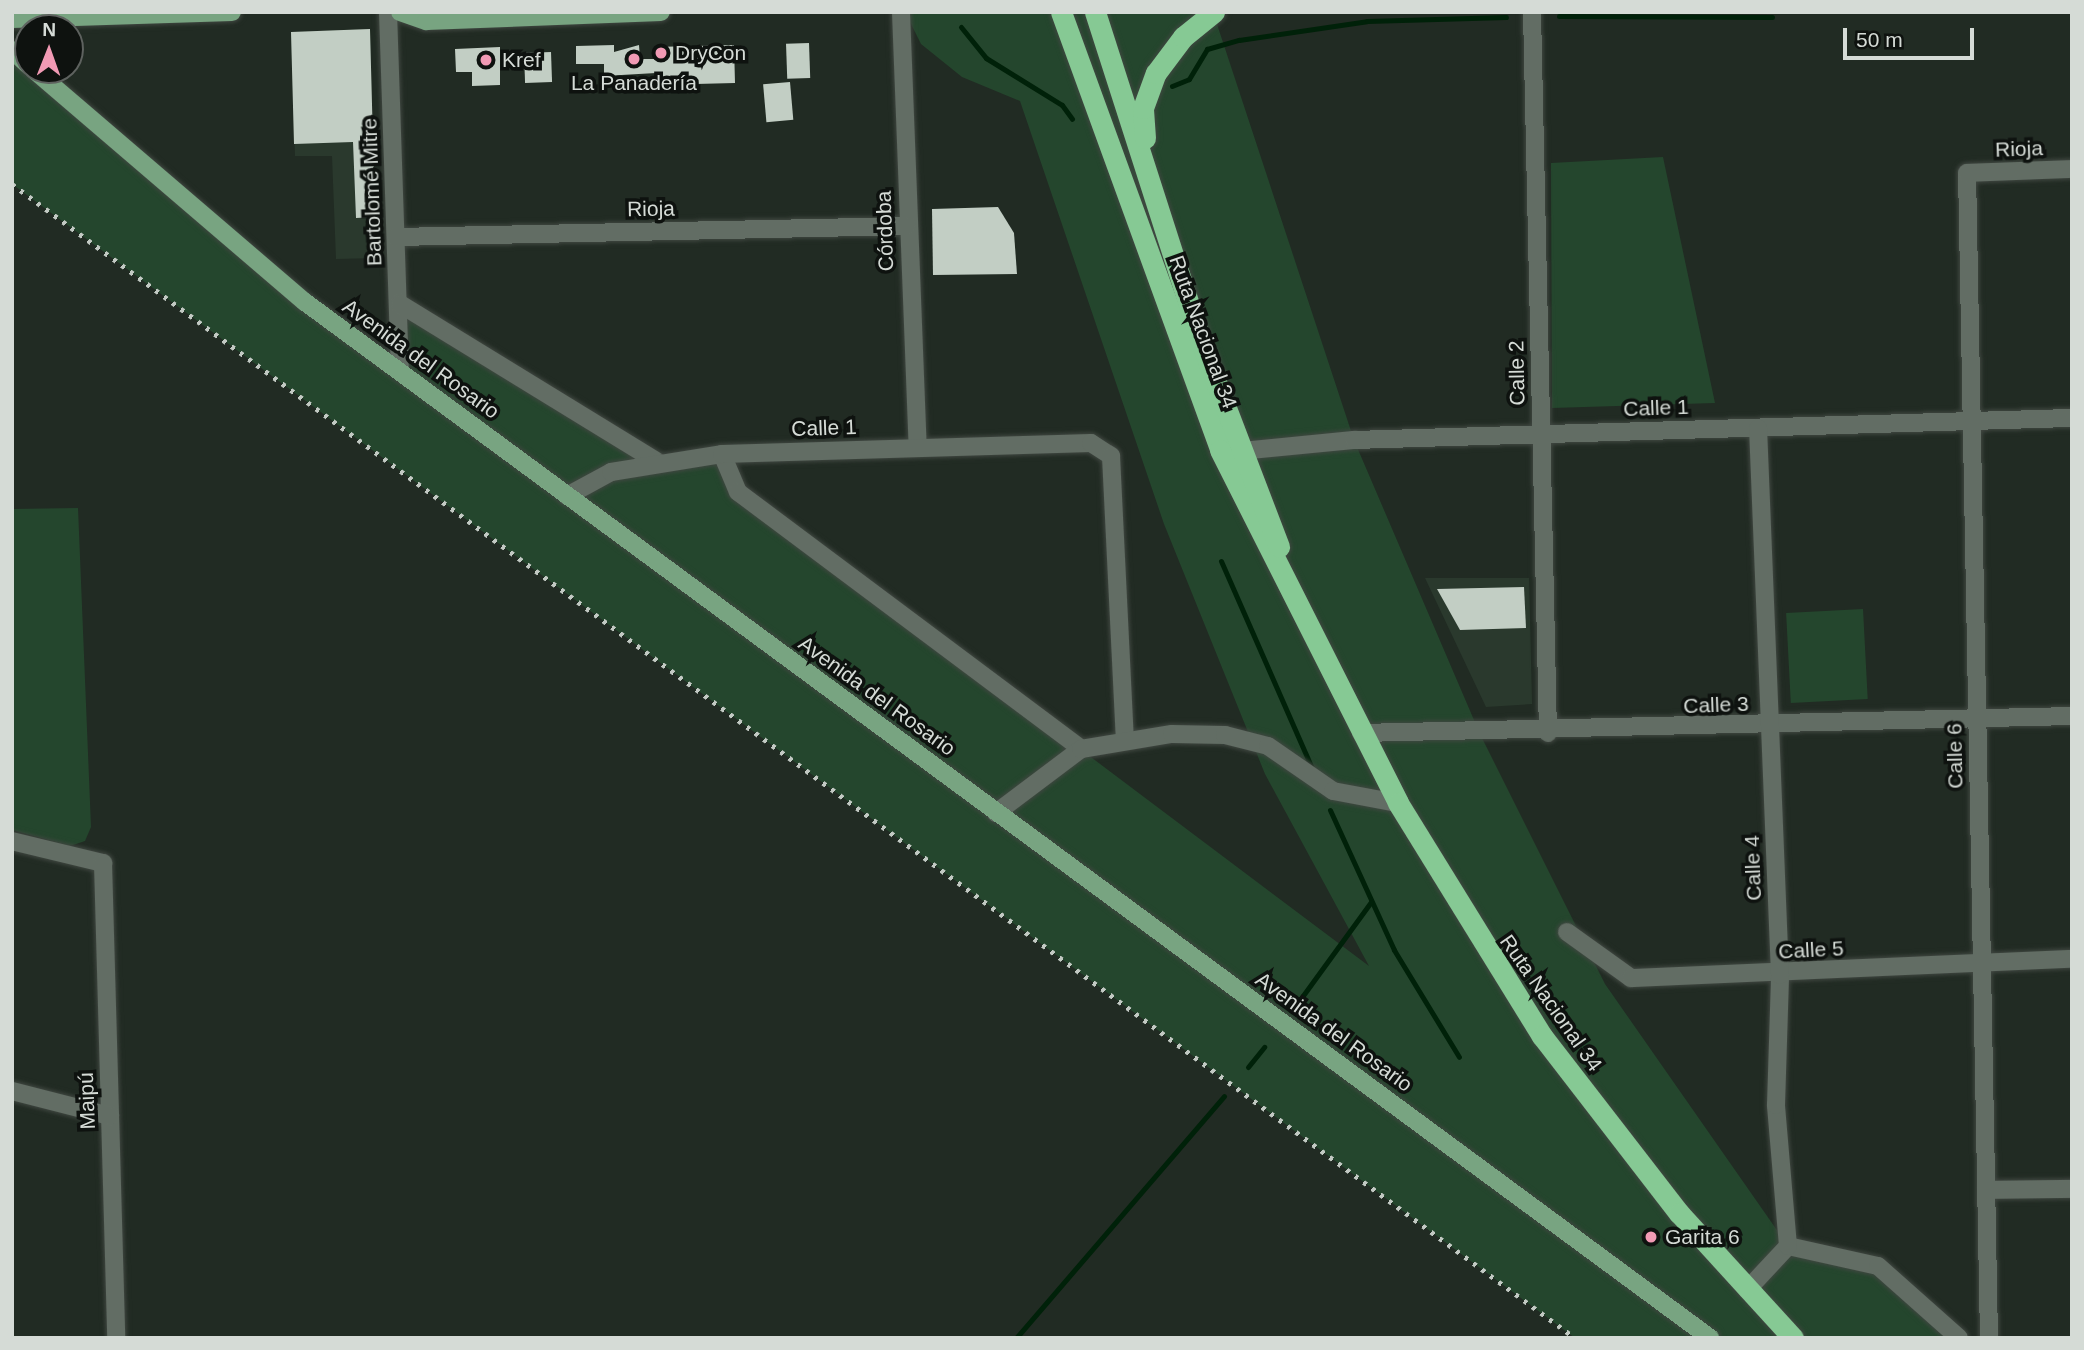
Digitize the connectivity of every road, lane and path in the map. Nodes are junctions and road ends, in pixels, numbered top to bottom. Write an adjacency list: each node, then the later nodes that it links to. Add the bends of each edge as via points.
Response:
1 (232, 12): 10 (main road)
2 (388, 12): 16 (street, Bartolomé Mitre)
3 (400, 12): 4 (main road, via 426,21)
4 (661, 12)
5 (901, 12): 15 (street, Córdoba)
6 (1061, 12): 29 (highway, Ruta Nacional 34, via 1220,450)
7 (1095, 12): 17 (highway, Ruta Nacional 34)
8 (1214, 12): 17 (highway, via 1167,54 1143,108)
9 (1532, 12): 23 (street, Calle 2)
10 (93, 14): 11 (main road)
11 (12, 19)
12 (50, 84): 19 (main road, Avenida del Rosario, via 267,272)
13 (2072, 169): 14 (street, Rioja)
14 (1967, 173): 21 (street, Calle 6)
15 (907, 226): 16 (street, Rioja); 24 (street, Córdoba)
16 (396, 237): 18 (street, Bartolomé Mitre)
17 (1172, 246): 25 (highway, Ruta Nacional 34)
18 (400, 304): 19 (street, Bartolomé Mitre); 27 (street)
19 (400, 369): 28 (main road, Avenida del Rosario)
20 (2072, 418): 21 (street, Calle 1)
21 (1975, 421): 22 (street, Calle 1); 31 (street, Calle 6)
22 (1758, 428): 23 (street, Calle 1); 32 (street, Calle 4)
23 (1541, 434): 25 (street, Calle 1, via 1354,440); 34 (street, Calle 2)
24 (918, 448): 26 (street, Calle 1); 35 (street, Calle 1, via 1091,443 1111,456)
25 (1241, 451): 29 (highway, Ruta Nacional 34)
26 (722, 454): 27 (street, Calle 1); 36 (street, via 738,492)
27 (656, 461): 28 (street, Calle 1, via 611,472)
28 (567, 496): 38 (main road, Avenida del Rosario)
29 (1323, 660): 33 (highway, Ruta Nacional 34)
30 (2072, 716): 31 (street, Calle 3)
31 (1977, 717): 32 (street, Calle 3); 42 (street, Calle 6)
32 (1770, 726): 34 (street, Calle 3); 43 (street, Calle 4)
33 (1361, 733): 34 (street, Calle 3); 37 (highway, Ruta Nacional 34)
34 (1548, 733)
35 (1125, 738): 36 (street); 37 (street, via 1225,735 1268,746 1333,791)
36 (1081, 750): 38 (street)
37 (1398, 803): 49 (highway, Ruta Nacional 34, via 1542,1036)
38 (996, 813): 51 (main road, Avenida del Rosario)
39 (12, 841): 45 (street, Maipú, via 103,863)
40 (1567, 932): 43 (street, Calle 5, via 1632,978)
41 (2072, 959): 42 (street, Calle 5)
42 (1981, 964): 43 (street, Calle 5); 47 (street, Calle 6)
43 (1780, 975): 48 (street, Calle 4, via 1776,1105)
44 (12, 1091): 45 (street)
45 (110, 1116): 50 (street, Maipú)
46 (2072, 1189): 47 (street)
47 (1986, 1190): 54 (street, Calle 6)
48 (1788, 1247): 49 (street); 53 (street, via 1878,1266)
49 (1747, 1290): 52 (highway, Ruta Nacional 34)
50 (116, 1338)
51 (1710, 1338)
52 (1793, 1338)
53 (1959, 1338)
54 (1989, 1338)

